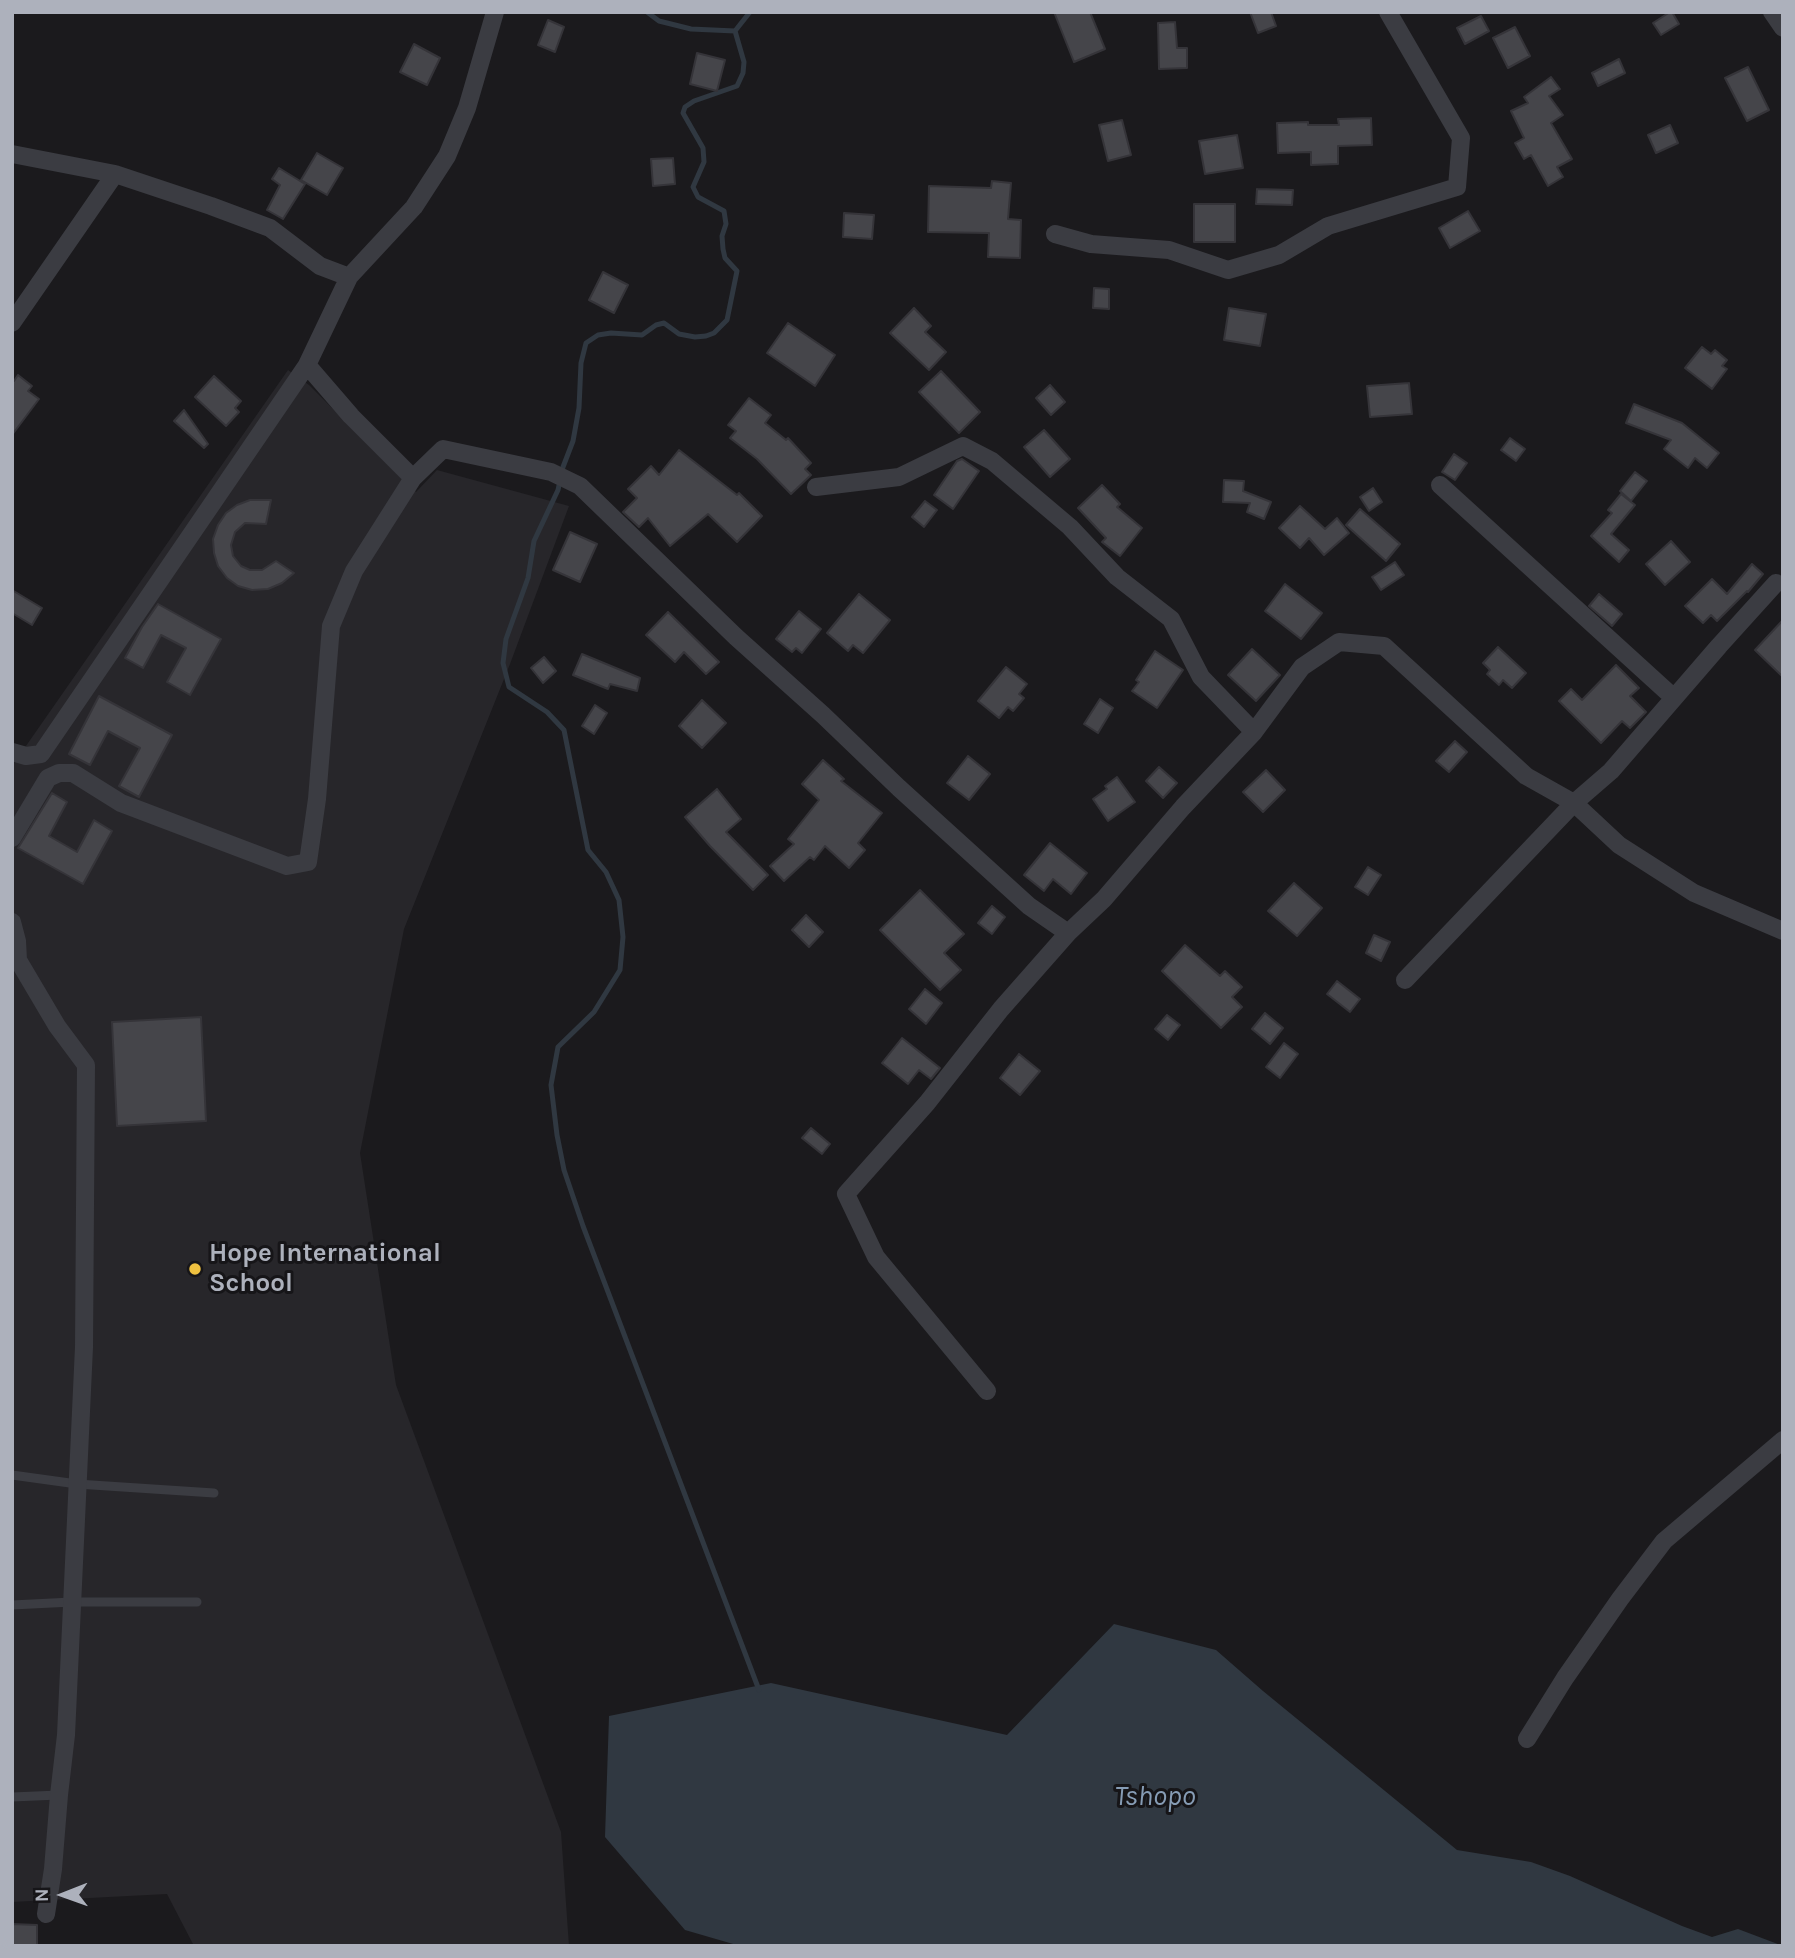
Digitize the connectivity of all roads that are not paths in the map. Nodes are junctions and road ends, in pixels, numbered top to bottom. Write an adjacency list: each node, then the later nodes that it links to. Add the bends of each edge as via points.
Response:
1 (495, 12): 8 (street, via 467,108 446,156 414,207)
2 (1388, 12): 7 (street, via 1461,138 1457,187 1328,226 1279,255 1228,270 1169,250 1091,244)
3 (1772, 12): 4 (street)
4 (1783, 28)
5 (12, 154): 6 (street)
6 (115, 174): 8 (street, via 270,228 320,265); 9 (street)
7 (1055, 234)
8 (349, 277): 10 (street)
9 (12, 323)
10 (307, 365): 11 (street); 17 (street, via 41,754)
11 (413, 478): 19 (street, via 354,571 331,626 308,862 287,866 147,813 121,803 73,773 48,778); 22 (street, via 443,449 551,472 580,486 899,788 1029,906)
12 (1440, 485): 15 (street)
13 (816, 487): 16 (street, via 899,477 963,446 992,461 1070,527 1117,577 1171,619 1201,677)
14 (1776, 583): 15 (street)
15 (1674, 698): 18 (street, via 1611,771)
16 (1254, 732): 18 (street, via 1302,667 1339,642 1384,646 1526,776); 22 (street)
17 (12, 752)
18 (1574, 803): 21 (street, via 1619,845 1694,893); 24 (street)
19 (12, 838)
20 (12, 922): 23 (street)
21 (1783, 931)
22 (1068, 933): 25 (street, via 846,1194 876,1257)
23 (15, 942): 28 (street, via 18,960 86,1065 84,1347)
24 (1405, 980)
25 (987, 1391)
26 (1783, 1440): 33 (street, via 1664,1541 1612,1610)
27 (12, 1475): 28 (lane)
28 (77, 1484): 29 (lane); 30 (street)
29 (214, 1493)
30 (72, 1602): 31 (lane); 32 (lane); 34 (street)
31 (197, 1602)
32 (12, 1605)
33 (1527, 1739)
34 (59, 1795): 35 (lane); 36 (street)
35 (12, 1797)
36 (46, 1914)

